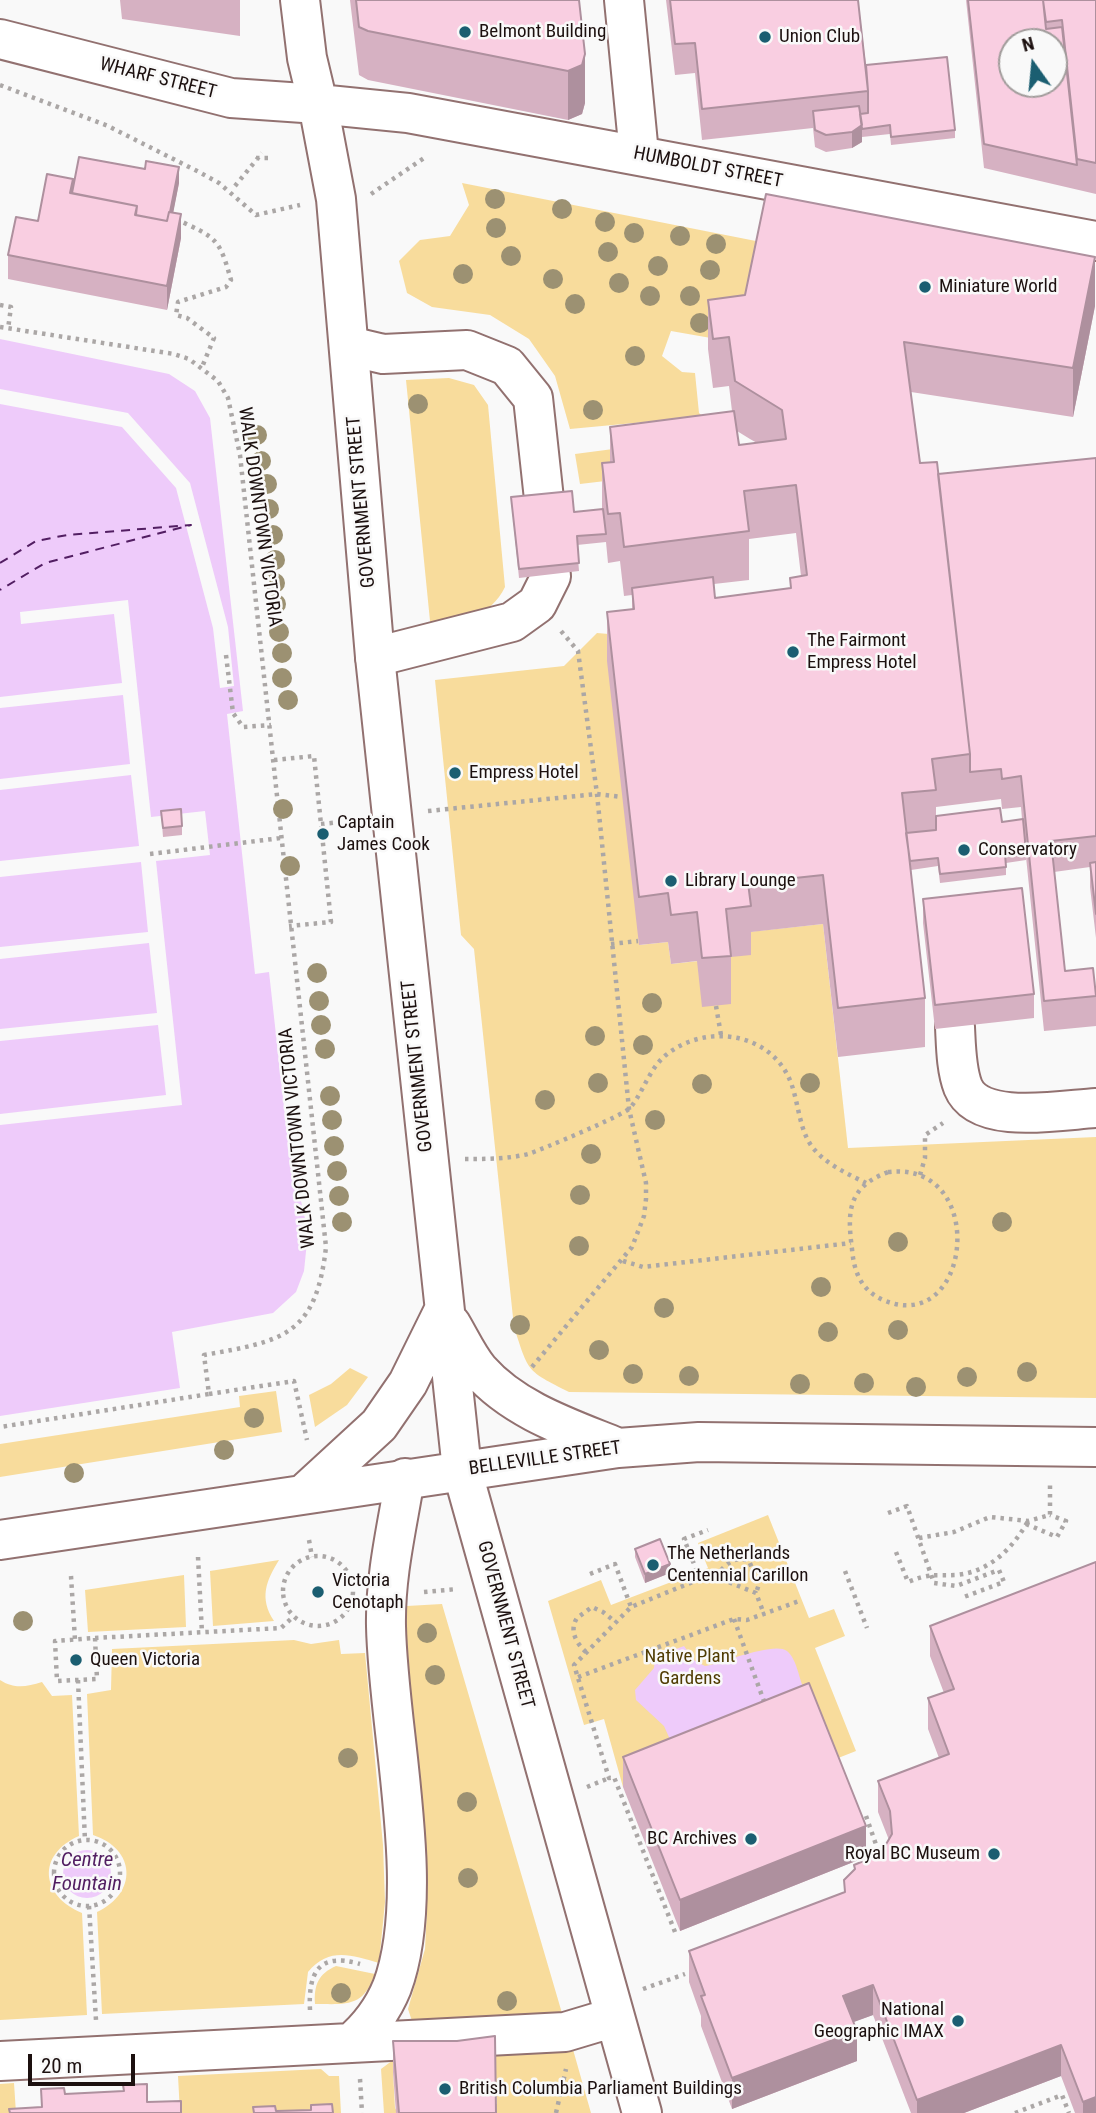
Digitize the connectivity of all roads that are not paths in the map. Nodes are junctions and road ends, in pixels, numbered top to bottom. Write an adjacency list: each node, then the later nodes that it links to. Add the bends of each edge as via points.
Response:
1 (300, 0): 4 (main road, GOVERNMENT STREET)
2 (624, 0): 5 (main road)
3 (0, 39): 4 (main road, WHARF STREET, via 231,98)
4 (318, 104): 5 (main road, HUMBOLDT STREET, via 408,113); 7 (main road, GOVERNMENT STREET, via 336,199)
5 (639, 154): 6 (main road, HUMBOLDT STREET)
6 (1096, 241)
7 (349, 346): 8 (main road, via 383,354 467,350 507,366 533,398); 10 (main road, GOVERNMENT STREET)
8 (544, 499)
9 (544, 590): 10 (main road, via 512,622)
10 (375, 657): 13 (main road, GOVERNMENT STREET)
11 (954, 1027): 12 (main road, via 964,1089 989,1111)
12 (1096, 1108)
13 (443, 1312): 15 (main road, via 479,1370 507,1395 549,1419); 16 (main road, GOVERNMENT STREET); 18 (main road, via 408,1383 379,1425)
14 (1096, 1447): 15 (main road, BELLEVILLE STREET, via 699,1442)
15 (618, 1448): 16 (main road, BELLEVILLE STREET)
16 (462, 1470): 17 (main road, BELLEVILLE STREET); 20 (main road, GOVERNMENT STREET)
17 (405, 1478): 18 (main road, BELLEVILLE STREET); 21 (main road, via 386,1605 404,1930 396,1975 380,2011)
18 (305, 1493): 19 (main road, BELLEVILLE STREET)
19 (0, 1540)
20 (615, 2017): 21 (main road, via 565,2032); 23 (main road, GOVERNMENT STREET)
21 (351, 2043): 22 (main road)
22 (0, 2061)
23 (642, 2113)

